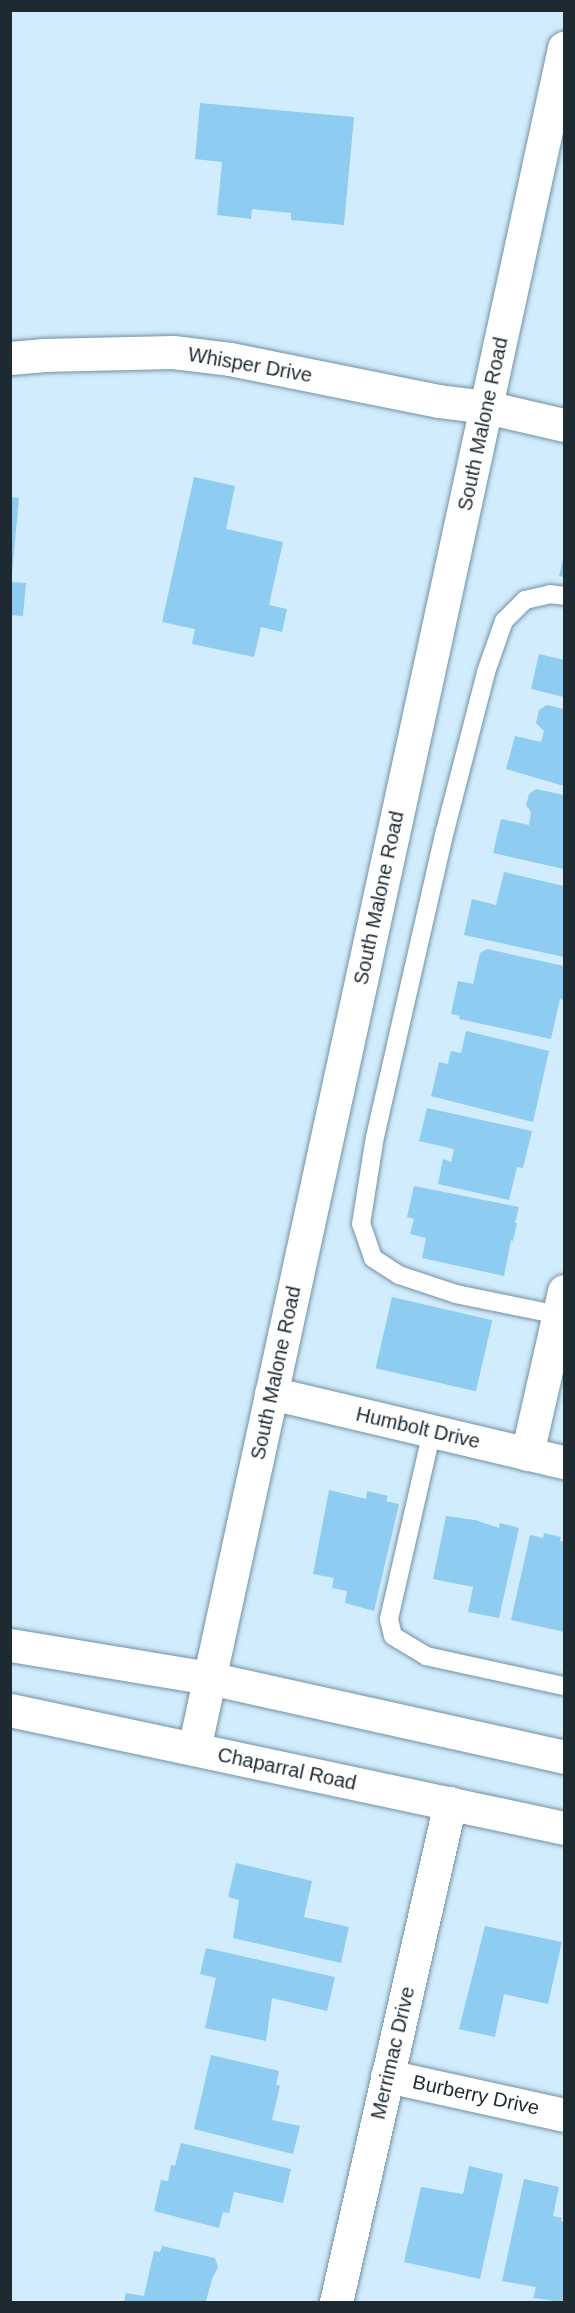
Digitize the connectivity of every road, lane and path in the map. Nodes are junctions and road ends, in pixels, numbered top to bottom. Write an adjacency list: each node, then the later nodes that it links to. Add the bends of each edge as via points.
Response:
1 (564, 48): 3 (street, South Malone Road)
2 (10, 358): 3 (street, Whisper Drive, via 173,352 230,359)
3 (486, 408): 4 (street, Whisper Drive); 7 (street, South Malone Road)
4 (564, 424)
5 (564, 597): 6 (lane, via 550,594 525,600 504,621 486,672 392,1061 361,1224 373,1258 399,1275 456,1294)
6 (562, 1303): 9 (street)
7 (271, 1393): 8 (street, Humbolt Drive); 12 (street, South Malone Road)
8 (432, 1431): 9 (street, Humbolt Drive); 13 (lane, via 389,1619 393,1636 426,1656)
9 (527, 1454): 10 (street, Humbolt Drive)
10 (564, 1462)
11 (10, 1645): 12 (street)
12 (209, 1678): 15 (street, South Malone Road); 16 (street)
13 (564, 1686)
14 (10, 1710): 15 (street, Chaparral Road)
15 (194, 1749): 17 (street, Chaparral Road)
16 (564, 1757)
17 (450, 1803): 18 (street, Chaparral Road); 19 (street, Merrimac Drive)
18 (564, 1828)
19 (387, 2076): 20 (street, Burberry Drive); 21 (street, Merrimac Drive)
20 (564, 2115)
21 (336, 2302)

